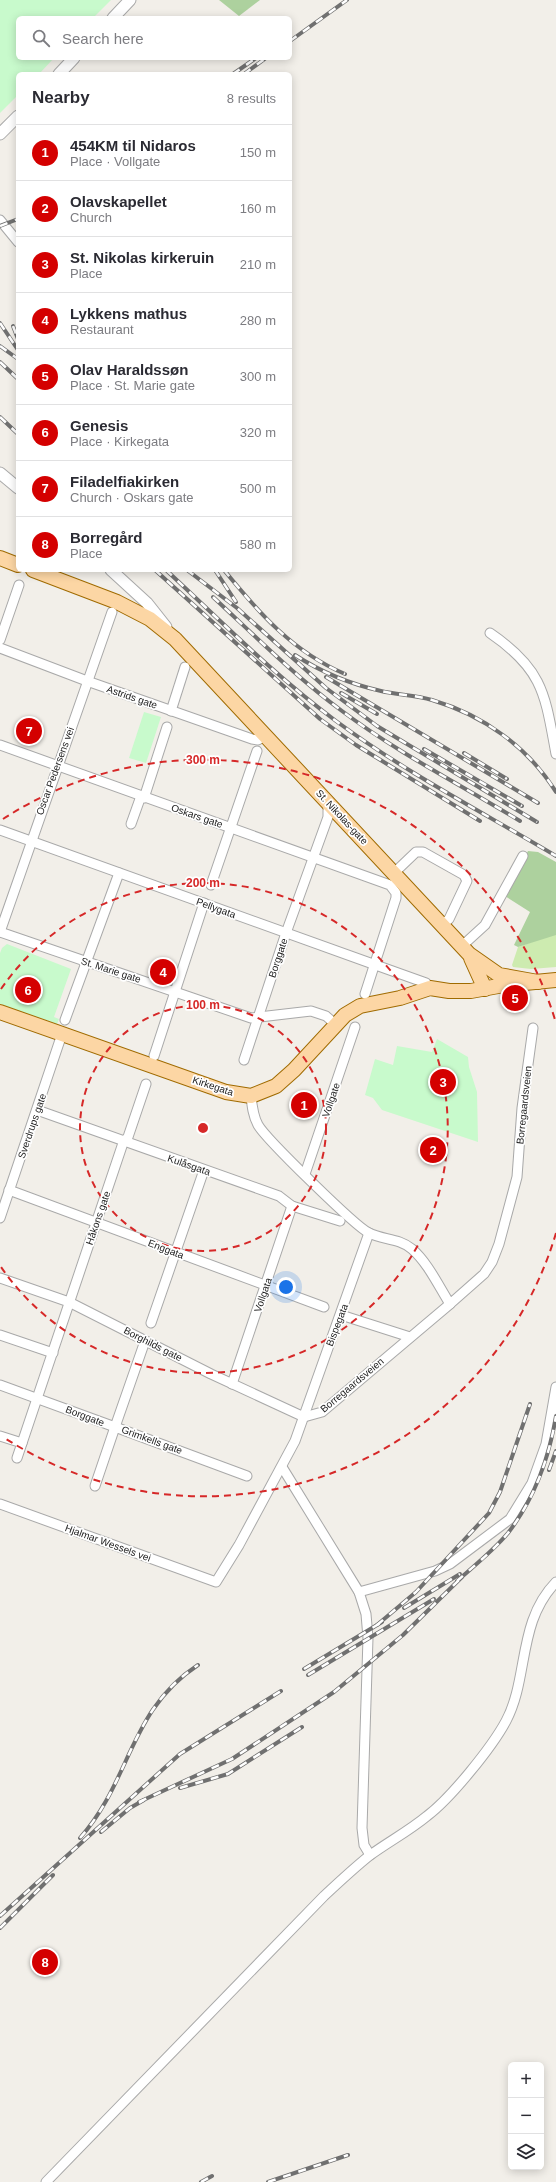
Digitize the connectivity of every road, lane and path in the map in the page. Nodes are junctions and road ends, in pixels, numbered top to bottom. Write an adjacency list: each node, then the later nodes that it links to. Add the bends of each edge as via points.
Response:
1 (130, 0): 2 (street)
2 (115, 16)
3 (72, 60): 4 (street)
4 (61, 72)
5 (16, 118): 6 (street)
6 (0, 134)
7 (0, 220): 8 (street)
8 (16, 240)
9 (0, 473): 10 (street)
10 (16, 486)
11 (0, 558): 12 (main road)
12 (16, 564)
13 (38, 572): 18 (main road, St. Nikolas-gate, via 117,602 150,620)
14 (113, 572): 18 (street, via 147,603)
15 (19, 585): 19 (street)
16 (112, 612): 22 (street, Oscar Pedersens vei)
17 (490, 634): 28 (street, via 505,643 540,683 546,700)
18 (175, 639): 25 (main road, St. Nikolas-gate)
19 (0, 640)
20 (0, 648): 22 (street, Astrids gate)
21 (185, 667): 23 (street)
22 (87, 681): 23 (street, Astrids gate); 29 (street, Oscar Pedersens vei)
23 (171, 711): 25 (street, Astrids gate, via 252,739 258,740)
24 (167, 727): 30 (street)
25 (264, 736): 31 (main road, St. Nikolas-gate)
26 (0, 745): 29 (street, Oskars gate)
27 (257, 751): 33 (street)
28 (556, 754)
29 (57, 766): 30 (street, Oskars gate); 35 (street, Oscar Pedersens vei)
30 (143, 797): 32 (street); 33 (street, Oskars gate)
31 (328, 801): 37 (street, Borggate, via 328,816); 39 (main road, St. Nikolas-gate)
32 (131, 824)
33 (231, 828): 37 (street, Oskars gate); 40 (street)
34 (0, 830): 35 (street, Pellygata)
35 (30, 841): 38 (street, Pellygata); 43 (street, Oscar Pedersens vei)
36 (523, 856): 45 (street, via 485,925)
37 (313, 857): 44 (street, Borggate); 47 (street, Oskars gate, via 393,888 396,898)
38 (119, 873): 41 (street, Pellygata); 46 (street, Sverdrups gate)
39 (394, 873): 42 (main road, St. Nikolas-gate); 42 (street, via 416,852 423,852 464,875 467,881 449,919)
40 (211, 885)
41 (204, 903): 44 (street, Pellygata); 53 (street)
42 (442, 925): 45 (main road, St. Nikolas-gate)
43 (0, 932): 46 (street, St. Marie gate)
44 (286, 933): 47 (street, Pellygata); 56 (street, Borggate)
45 (465, 950): 49 (main road, St. Nikolas-gate, via 499,975); 52 (main road, St. Nikolas-gate)
46 (86, 962): 53 (street, St. Marie gate); 59 (street, Sverdrups gate)
47 (374, 964): 51 (street, Pellygata, via 426,983); 54 (street)
48 (556, 980): 49 (main road)
49 (538, 982): 52 (main road)
50 (556, 985): 52 (main road, via 505,991)
51 (430, 988): 52 (main road, via 459,992); 57 (main road, via 400,998 360,1006)
52 (485, 989)
53 (175, 992): 56 (street, St. Marie gate, via 251,1018); 61 (street)
54 (365, 994)
55 (0, 1012): 59 (main road, Kirkegata)
56 (258, 1018): 57 (street, St. Marie gate, via 311,1011 326,1016); 62 (street, Borggate)
57 (336, 1024): 64 (main road, via 276,1086)
58 (355, 1026): 68 (street, Vollgate)
59 (64, 1027): 64 (main road, Kirkegata, via 226,1092); 65 (street, Sverdrups gate)
60 (533, 1028): 79 (street, Borregaardsveien, via 522,1108 517,1177 499,1244 484,1274)
61 (154, 1056)
62 (244, 1060)
63 (146, 1084): 66 (street, Håkons gate, via 128,1137)
64 (251, 1096): 68 (street, via 253,1114 259,1126)
65 (37, 1110): 66 (street, Kulåsgata); 69 (street, Sverdrups gate)
66 (123, 1143): 67 (street, Kulåsgata); 73 (street, Håkons gate)
67 (204, 1170): 70 (street, Kulåsgata, via 278,1196); 75 (street)
68 (305, 1174): 74 (street, via 347,1215)
69 (9, 1190): 71 (street, Sverdrups gate); 73 (street, Enggata)
70 (292, 1206): 72 (street, Kulåsgata); 77 (street, Vollgata)
71 (0, 1218)
72 (340, 1221)
73 (97, 1222): 75 (street, Enggata); 78 (street, Håkons gate)
74 (370, 1233): 79 (street, via 399,1241 410,1247 419,1255); 81 (street, Bispegata)
75 (176, 1252): 77 (street, Enggata); 82 (street)
76 (0, 1278): 78 (street, Borghilds gate)
77 (266, 1286): 80 (street, Enggata); 87 (street, Vollgata)
78 (69, 1302): 85 (street, Borghilds gate); 86 (street, Håkons gate)
79 (450, 1304): 84 (street, Borregaardsveien)
80 (324, 1307)
81 (341, 1315): 84 (street); 91 (street, Bispegata)
82 (151, 1323)
83 (0, 1335): 86 (street)
84 (410, 1337): 91 (street, Borregaardsveien, via 322,1412)
85 (145, 1341): 87 (street, Borghilds gate); 92 (street, Borggate)
86 (53, 1353): 90 (street, Håkons gate)
87 (232, 1384): 91 (street, Borghilds gate)
88 (0, 1385): 90 (street)
89 (556, 1387): 101 (street, via 546,1444 532,1483 510,1519 450,1564 435,1572)
90 (38, 1398): 92 (street, Borggate); 94 (street, Håkons gate)
91 (304, 1417): 96 (street)
92 (115, 1427): 97 (street, Grimkells gate); 98 (street, Grimkells gate)
93 (0, 1436): 94 (street)
94 (22, 1443): 95 (street, Håkons gate)
95 (17, 1458)
96 (282, 1467): 99 (street, Hjalmar Wessels vei, via 216,1582); 101 (street)
97 (247, 1476)
98 (95, 1486)
99 (0, 1504)
100 (556, 1582): 102 (street, via 539,1607 528,1634 507,1719 489,1748 429,1815)
101 (359, 1592): 102 (street, via 368,1630 362,1828 364,1845)
102 (370, 1855): 103 (street, via 324,1896)
103 (46, 2182)

